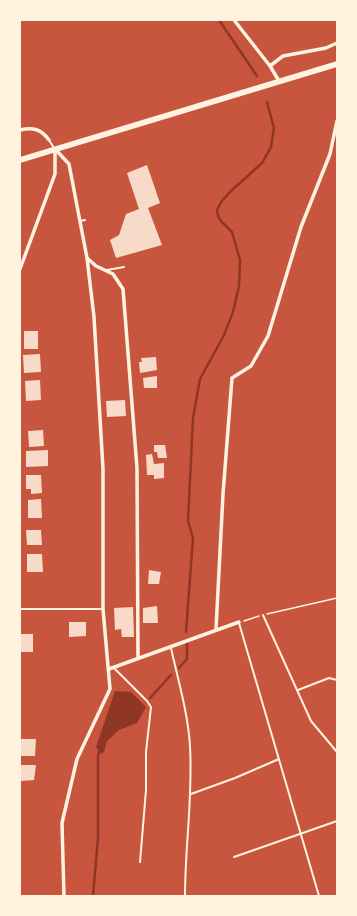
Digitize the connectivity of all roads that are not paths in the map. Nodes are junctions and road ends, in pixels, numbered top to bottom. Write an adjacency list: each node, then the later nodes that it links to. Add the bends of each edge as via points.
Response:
1 (234, 20): 4 (street)
2 (337, 43): 4 (street, via 326,48 283,56)
3 (337, 64): 5 (highway)
4 (270, 66): 5 (street)
5 (279, 81): 9 (highway)
6 (337, 121): 21 (street, via 330,154 301,227 268,336 251,366 232,378)
7 (20, 130): 8 (street, via 38,130)
8 (49, 140): 9 (lane)
9 (55, 149): 10 (highway); 12 (street, via 69,164); 15 (street, via 56,174)
10 (20, 160)
11 (85, 220): 12 (lane)
12 (80, 221): 13 (street)
13 (87, 258): 16 (street); 18 (street, via 100,394 104,469)
14 (124, 267): 16 (lane)
15 (20, 269)
16 (106, 271): 23 (street, via 113,274 123,289 136,468)
17 (20, 609): 18 (lane)
18 (103, 609): 25 (street)
19 (263, 615): 27 (lane)
20 (239, 622): 21 (street); 29 (lane)
21 (216, 629): 22 (street)
22 (170, 646): 23 (street); 30 (lane, via 187,718)
23 (138, 658): 24 (street)
24 (114, 668): 25 (street); 34 (lane, via 151,707)
25 (109, 669): 35 (street, via 110,689 77,759 62,823)
26 (337, 680): 27 (lane, via 329,678)
27 (298, 690): 28 (lane, via 311,721)
28 (337, 752)
29 (279, 759): 30 (lane); 32 (lane)
30 (191, 794): 36 (lane)
31 (337, 822): 32 (lane)
32 (301, 834): 33 (lane); 37 (lane)
33 (234, 857)
34 (140, 862)
35 (64, 896)
36 (185, 896)
37 (318, 896)

